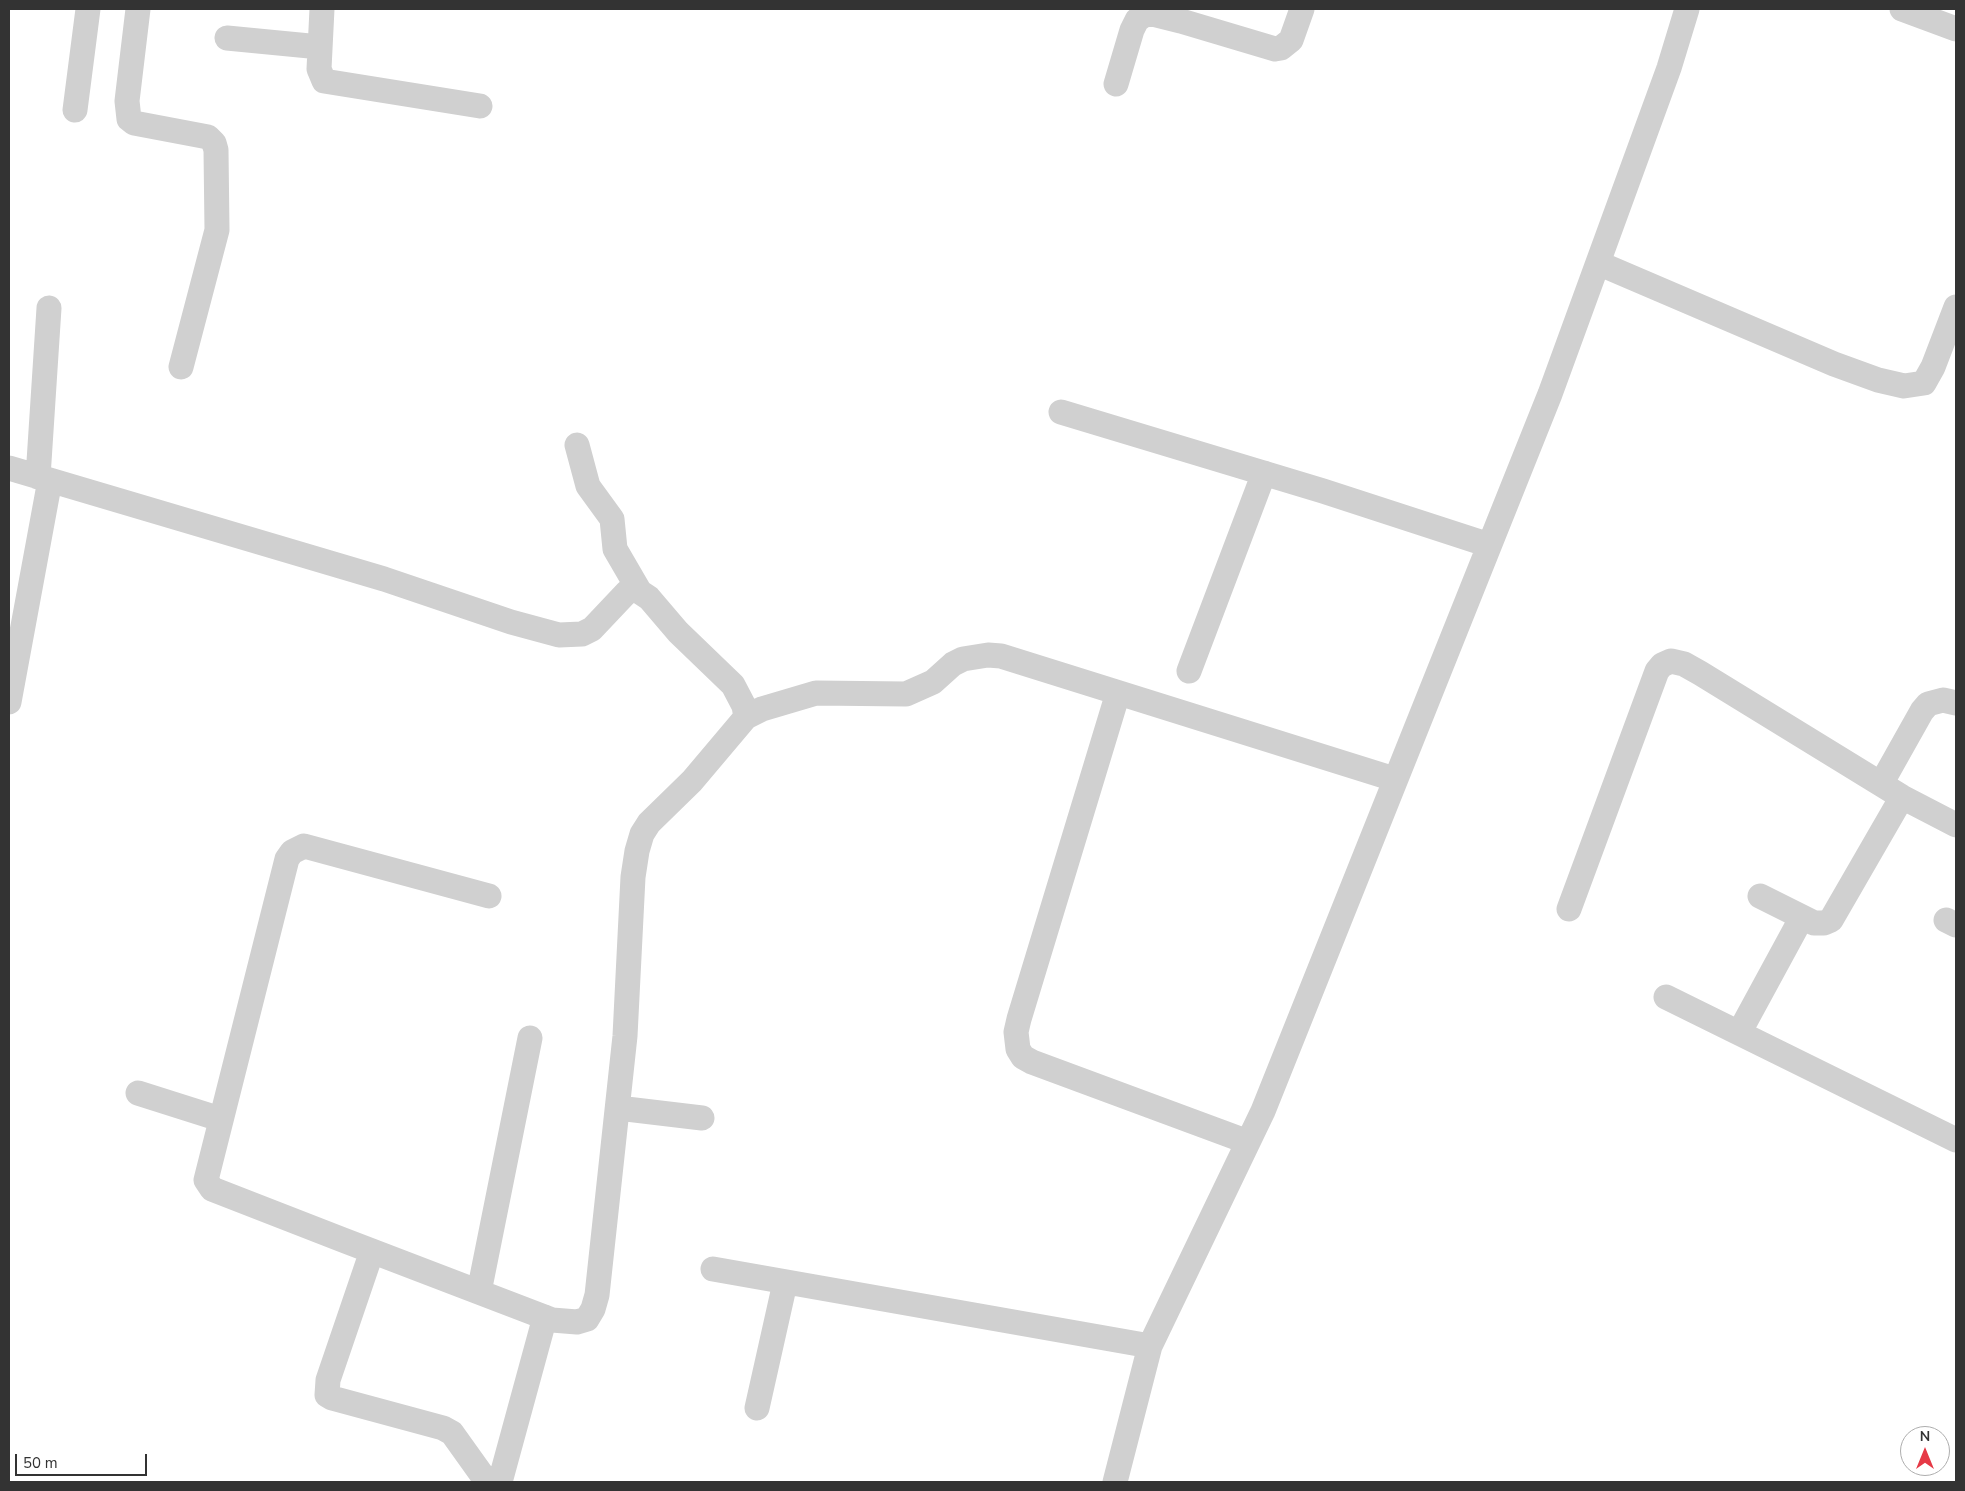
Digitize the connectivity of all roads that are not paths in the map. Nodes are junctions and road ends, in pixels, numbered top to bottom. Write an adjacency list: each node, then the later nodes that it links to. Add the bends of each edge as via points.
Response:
1 (88, 9): 12 (street)
2 (138, 9): 16 (street, via 127,101 129,119 142,125 208,137 216,150 217,230)
3 (322, 9): 9 (street)
4 (1302, 9): 10 (street, via 1290,40 1282,48 1275,49 1181,21 1154,14 1144,15 1132,30)
5 (1687, 9): 13 (street, via 1669,68)
6 (1902, 9): 7 (street)
7 (1956, 29)
8 (227, 38): 9 (street)
9 (320, 47): 11 (street, via 319,69 324,81)
10 (1116, 84)
11 (480, 106)
12 (75, 110)
13 (1598, 263): 14 (street, via 1834,364 1904,386 1924,383); 22 (street)
14 (1956, 307)
15 (49, 308): 21 (street)
16 (181, 367)
17 (1061, 412): 20 (street)
18 (577, 446): 23 (street, via 588,486 612,519 615,549)
19 (9, 468): 21 (street)
20 (1264, 473): 22 (street); 24 (street)
21 (44, 478): 23 (street, via 384,579 559,635 582,634 592,629 627,592); 26 (street)
22 (1489, 545): 29 (street)
23 (640, 592): 28 (street, via 733,685)
24 (1189, 672)
25 (1118, 693): 28 (street, via 1001,656 976,655 953,664 933,682 906,694 816,693); 29 (street); 44 (street, via 1019,1019 1016,1032 1018,1050 1032,1062)
26 (9, 702)
27 (1956, 703): 30 (street, via 1943,700 1928,704 1922,711)
28 (746, 717): 40 (street, via 711,761 642,834 633,877)
29 (1394, 779): 44 (street)
30 (1892, 791): 31 (street); 34 (street, via 1700,673 1671,661 1657,671); 35 (street, via 1831,920 1814,923)
31 (1956, 825)
32 (489, 896): 42 (street, via 304,846 292,852 287,860)
33 (1760, 896): 35 (street)
34 (1569, 909)
35 (1802, 917): 37 (street)
36 (1666, 997): 37 (street)
37 (1739, 1033): 43 (street)
38 (530, 1038): 48 (street)
39 (138, 1092): 42 (street)
40 (618, 1108): 41 (street); 49 (street, via 593,1309 587,1318 577,1322)
41 (702, 1118)
42 (220, 1119): 45 (street, via 206,1173 207,1186)
43 (1956, 1140)
44 (1248, 1142): 50 (street)
45 (372, 1251): 48 (street); 52 (street, via 328,1380 327,1394 452,1432 482,1475)
46 (713, 1269): 47 (street)
47 (785, 1283): 50 (street); 51 (street)
48 (479, 1292): 49 (street)
49 (545, 1317): 53 (street)
50 (1150, 1346): 54 (street)
51 (756, 1408)
52 (494, 1482)
53 (500, 1482)
54 (1115, 1482)

